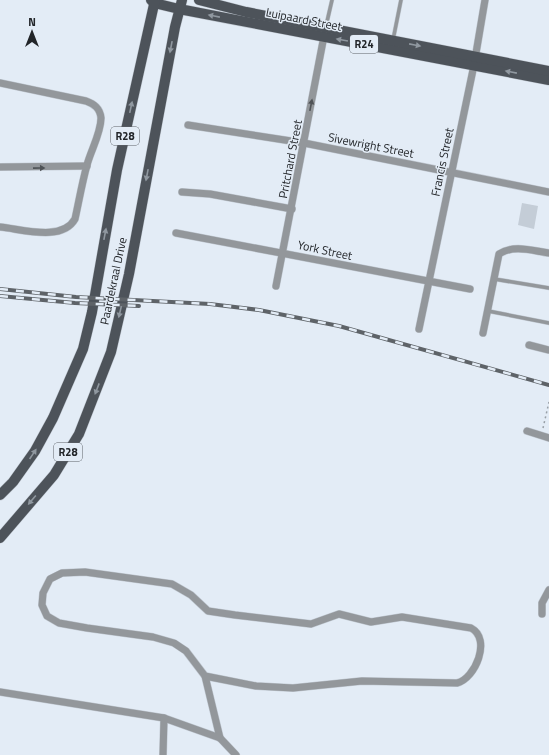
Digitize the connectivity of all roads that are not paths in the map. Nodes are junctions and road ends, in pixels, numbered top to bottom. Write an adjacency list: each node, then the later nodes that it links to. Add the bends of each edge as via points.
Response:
1 (199, 0): 7 (main road, Luipaard Street / R24)
2 (332, 0): 8 (lane)
3 (401, 0): 9 (lane)
4 (485, 0): 10 (street, Francis Street)
5 (153, 1): 6 (main road, Luipaard Street / R24); 39 (main road, Paardekraal Drive / R28, one-way to 5, via 13,482 35,451 53,418 83,349)
6 (180, 5): 7 (main road, Luipaard Street / R24, one-way to 6); 40 (main road, Paardekraal Drive / R28, one-way to 40, via 129,274 111,352 79,434 54,475)
7 (246, 16): 8 (main road, Luipaard Street / R24)
8 (325, 32): 9 (main road, Luipaard Street / R24); 10 (main road, Luipaard Street / R24, one-way to 8); 15 (street, Pritchard Street, one-way to 8)
9 (393, 40): 10 (main road, Luipaard Street / R24, one-way to 10)
10 (474, 61): 11 (main road, Luipaard Street / R24); 12 (main road, Luipaard Street / R24, one-way to 10); 18 (street, Francis Street)
11 (549, 71)
12 (549, 80)
13 (0, 84): 16 (street, via 86,100 99,109 99,130)
14 (188, 125): 15 (street, Sivewright Street)
15 (304, 143): 18 (street, Sivewright Street); 21 (street, Pritchard Street)
16 (87, 166): 17 (street, one-way to 16); 22 (street, via 75,219 71,226 59,231 44,232)
17 (0, 167)
18 (451, 172): 20 (street, Sivewright Street); 27 (street, Francis Street)
19 (182, 192): 21 (street, via 210,194)
20 (549, 192)
21 (292, 208): 24 (street, Pritchard Street)
22 (0, 227)
23 (176, 233): 24 (street, York Street)
24 (283, 252): 27 (street, York Street); 28 (street, Pritchard Street)
25 (549, 254): 26 (street, via 526,249 504,251 499,254)
26 (494, 279): 29 (lane); 31 (street)
27 (429, 282): 30 (street, York Street); 33 (street, Francis Street)
28 (276, 286)
29 (549, 288)
30 (470, 289)
31 (488, 312): 32 (lane); 34 (street)
32 (549, 323)
33 (419, 329)
34 (483, 333)
35 (529, 345): 36 (street)
36 (549, 350)
37 (527, 431): 38 (street)
38 (549, 438)
39 (0, 495)
40 (0, 538)
41 (549, 590): 42 (street, via 542,603)
42 (542, 614)
43 (205, 676): 43 (street, via 186,651 174,643 153,637 59,623 47,616 42,605 43,593 50,579 62,573 85,572 172,584 191,595 208,610 311,624 339,614 371,622 402,617 471,628 478,633 481,643 475,666 464,680 457,683 362,681 293,688 256,686); 46 (street)
44 (0, 692): 45 (street)
45 (164, 718): 46 (street); 47 (street)
46 (220, 738): 48 (street)
47 (163, 755)
48 (236, 755)

